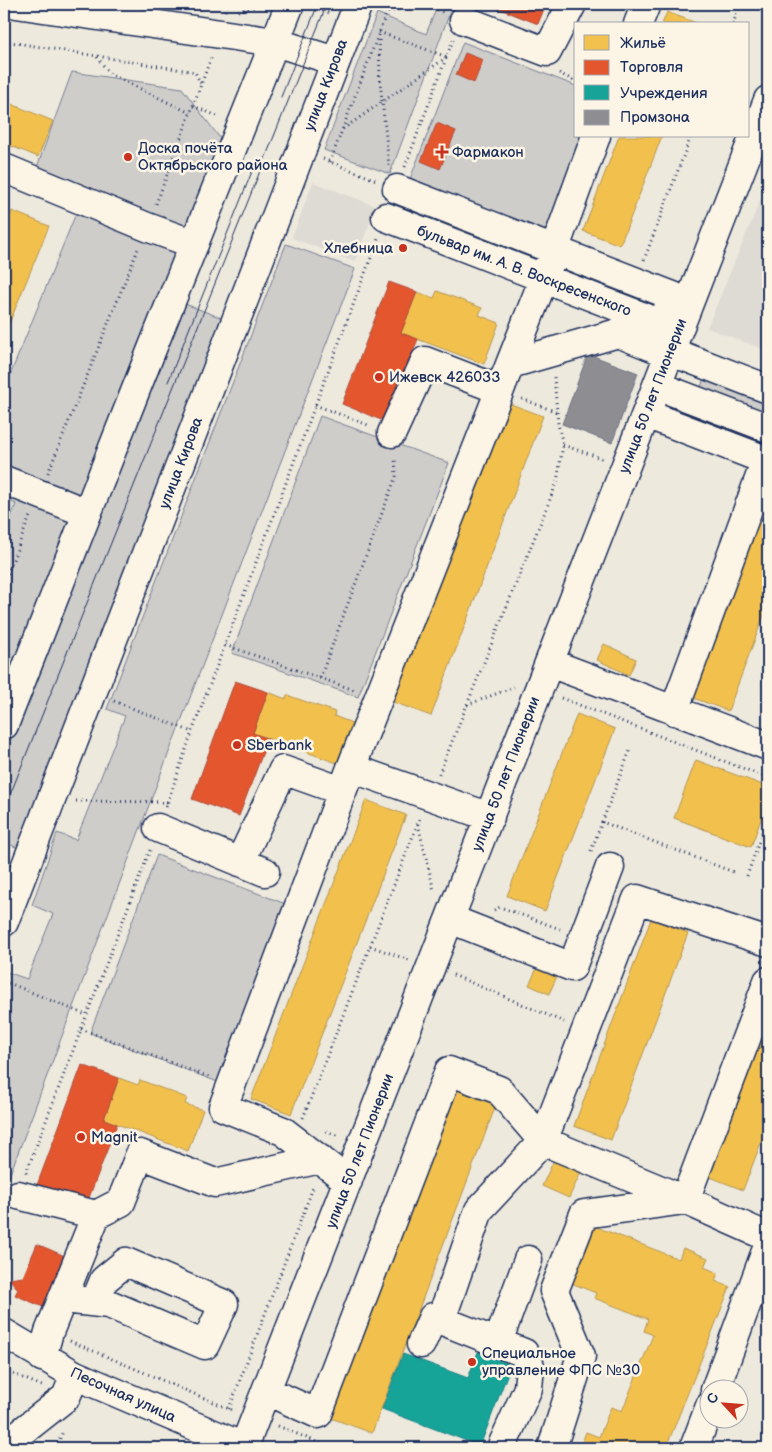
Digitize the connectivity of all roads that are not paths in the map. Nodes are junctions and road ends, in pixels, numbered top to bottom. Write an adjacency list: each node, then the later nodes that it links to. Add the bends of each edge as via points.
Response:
1 (16, 4): 8 (street)
2 (290, 4): 8 (street)
3 (572, 4): 7 (street, via 547,52)
4 (646, 4): 6 (street)
5 (354, 12): 9 (street, улица Кирова)
6 (639, 22)
7 (459, 27)
8 (275, 42): 9 (street); 15 (street)
9 (335, 61): 40 (street, улица Кирова)
10 (768, 100): 18 (street, улица 50 лет Пионерии)
11 (595, 138): 16 (street)
12 (4, 168): 15 (street)
13 (394, 188): 16 (street)
14 (386, 217): 17 (street, бульвар им. А. В. Воскресенского)
15 (194, 244): 28 (street)
16 (554, 250): 17 (street); 17 (street, бульвар им. А. В. Воскресенского, via 673,296 662,324)
17 (544, 278): 19 (street)
18 (677, 356): 19 (street, via 618,333); 20 (street); 23 (street, улица 50 лет Пионерии)
19 (510, 364): 21 (street)
20 (768, 389)
21 (500, 390): 25 (street, via 425,361); 33 (street)
22 (672, 391): 24 (street)
23 (646, 414): 26 (street); 29 (street, улица 50 лет Пионерии)
24 (768, 428)
25 (392, 434)
26 (767, 461): 30 (street)
27 (4, 480): 28 (street)
28 (87, 513): 31 (street)
29 (550, 663): 30 (street); 34 (street, улица 50 лет Пионерии)
30 (674, 711): 32 (street)
31 (4, 726)
32 (766, 738)
33 (346, 779): 34 (street, via 420,792); 36 (street, via 283,770); 44 (street, via 223,1107 282,1130)
34 (490, 817): 39 (street, улица 50 лет Пионерии)
35 (158, 828): 36 (street)
36 (240, 862): 38 (street)
37 (610, 867): 39 (street, via 572,967)
38 (265, 872)
39 (450, 919): 45 (street, улица 50 лет Пионерии)
40 (4, 922)
41 (768, 942): 43 (street, via 637,899)
42 (768, 981): 47 (street)
43 (543, 1140): 47 (street); 54 (street, via 479,1210); 61 (street, via 499,1090 449,1071 318,1414)
44 (321, 1160): 45 (street); 48 (street, via 215,1183 140,1154 121,1202)
45 (348, 1181): 61 (street, улица 50 лет Пионерии)
46 (18, 1194): 48 (street)
47 (684, 1200): 49 (street); 66 (street, via 584,1214 554,1291 581,1356)
48 (96, 1215): 52 (street)
49 (768, 1237)
50 (768, 1250): 60 (street)
51 (528, 1260): 56 (street)
52 (64, 1299): 53 (street); 58 (street)
53 (95, 1302)
54 (441, 1320): 56 (street); 57 (street, via 433,1317)
55 (4, 1333): 58 (street, Песочная улица)
56 (498, 1342): 65 (street, via 524,1353 530,1366 528,1388)
57 (421, 1344)
58 (46, 1345): 59 (street, Песочная улица)
59 (75, 1375): 63 (street, via 66,1397); 64 (street, Песочная улица)
60 (719, 1380)
61 (266, 1391): 64 (street, улица 50 лет Пионерии)
62 (701, 1430): 67 (street)
63 (4, 1446)
64 (245, 1448)
65 (501, 1448)
66 (552, 1448)
67 (694, 1448)

